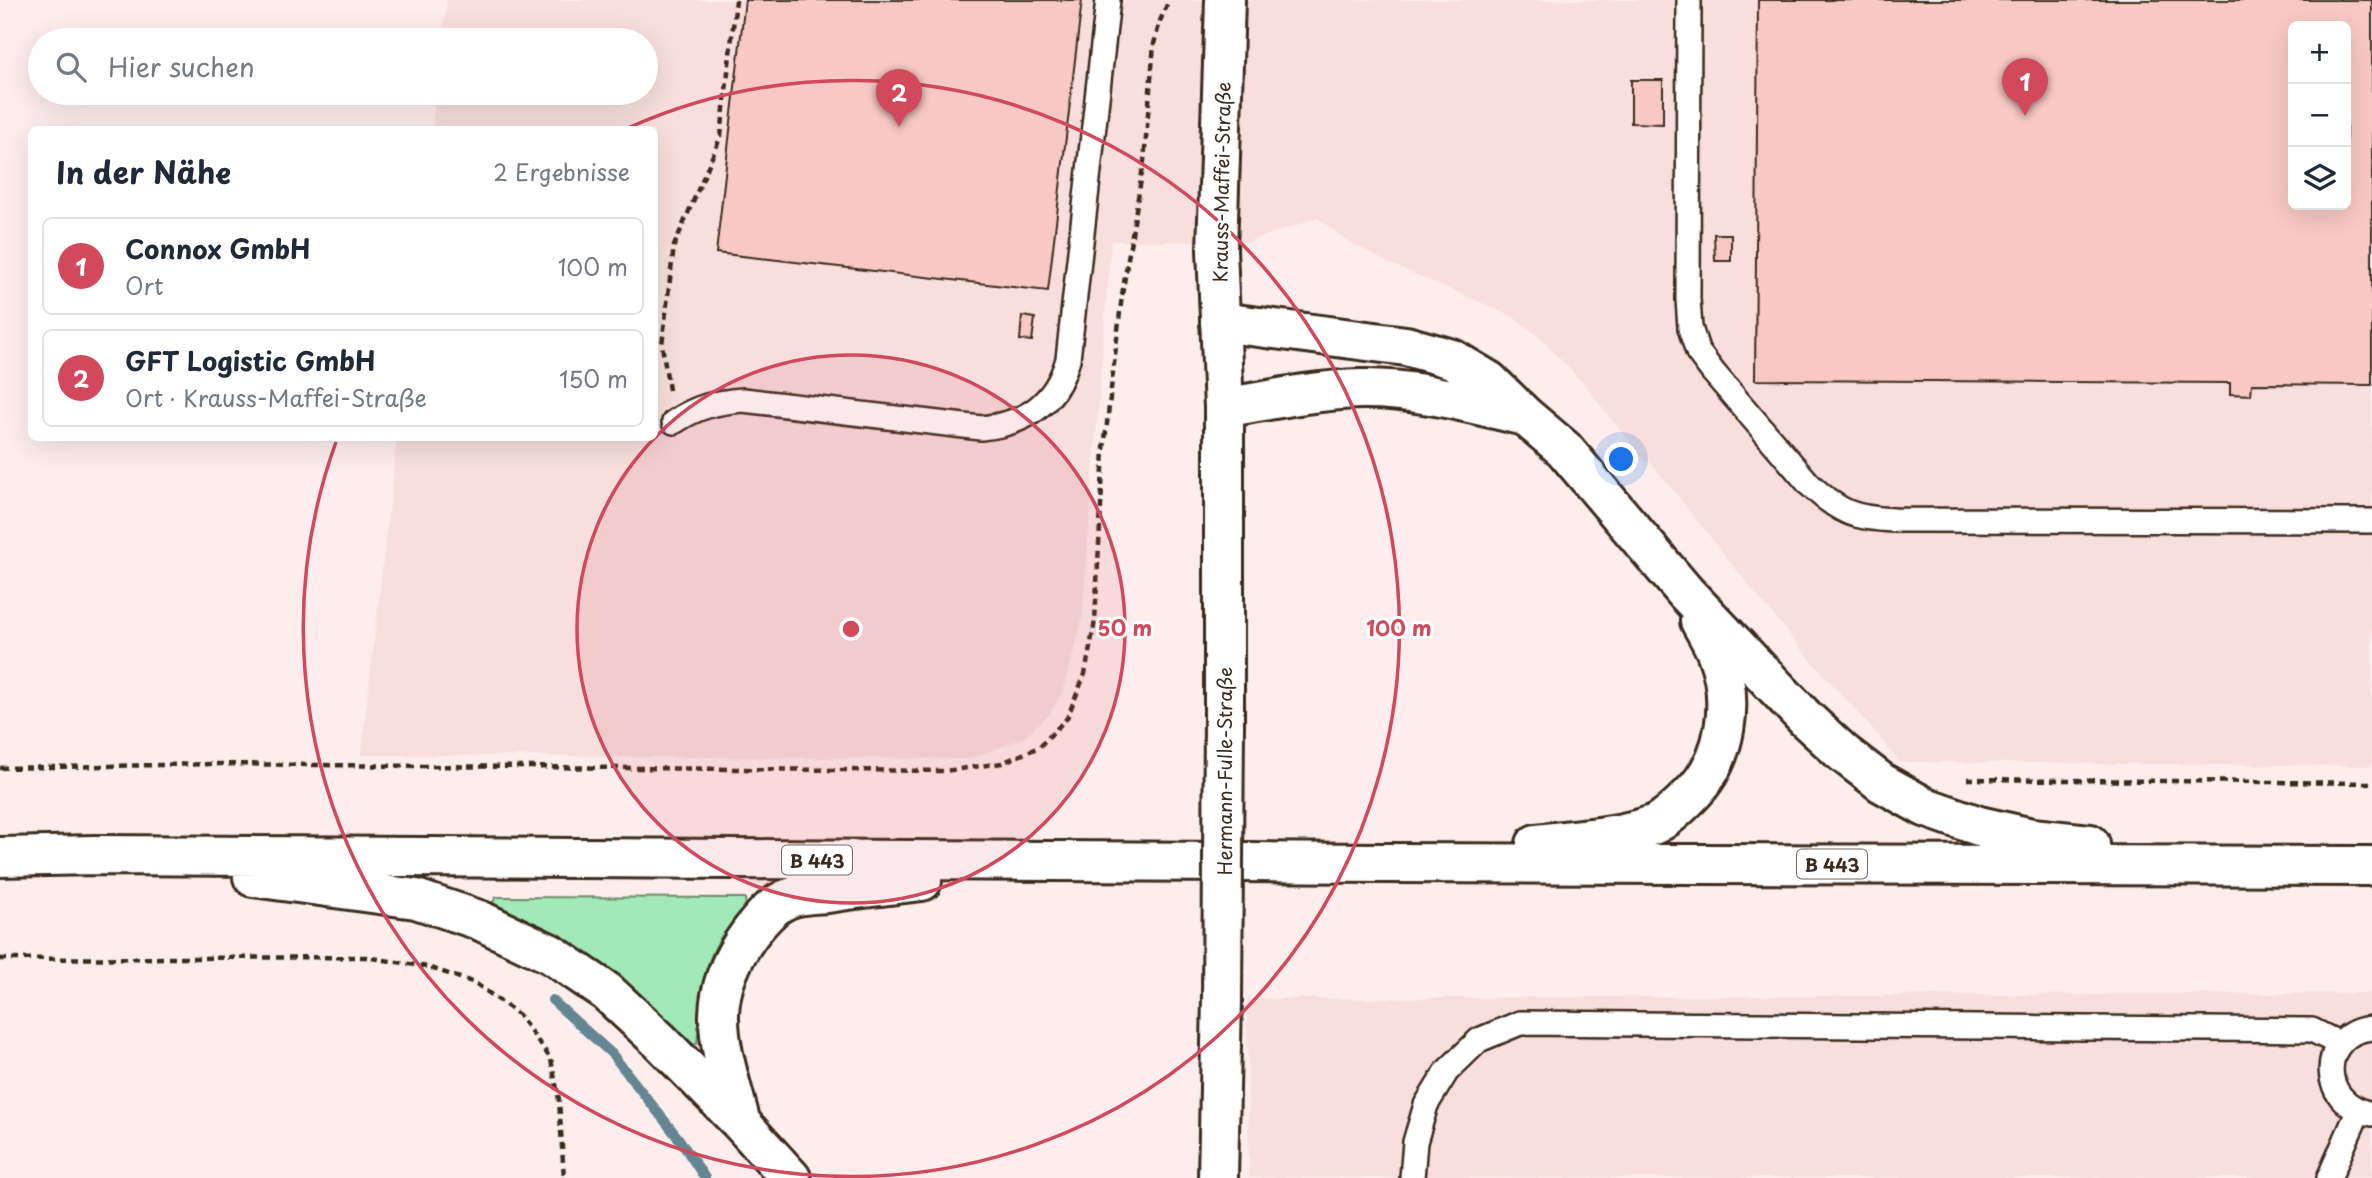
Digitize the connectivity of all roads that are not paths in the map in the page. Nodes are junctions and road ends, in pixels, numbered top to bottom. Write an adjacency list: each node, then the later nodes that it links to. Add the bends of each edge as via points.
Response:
1 (1108, 0): 8 (lane, via 1068,359 1060,380 1038,409 1011,423 981,428 743,400 706,405)
2 (1225, 0): 4 (main road, Krauss-Maffei-Straße, via 1217,250)
3 (1689, 0): 9 (lane, via 1690,328 1698,352 1713,372 1828,502 1848,514 1894,520)
4 (1220, 322): 5 (main road, Krauss-Maffei-Straße); 7 (main road, via 1405,346 1452,359 1489,381)
5 (1222, 363): 6 (main road, Hermann-Fulle-Straße)
6 (1224, 408): 7 (main road, via 1363,389); 22 (main road, Hermann-Fulle-Straße, bridge)
7 (1525, 415): 10 (main road, via 1583,469)
8 (674, 422)
9 (2372, 521)
10 (1686, 593): 14 (main road, via 1717,654 1727,710 1713,764 1678,808 1655,824 1620,833); 15 (main road, via 1843,753 1882,783 1925,807 2032,838)
11 (95, 855): 12 (main road, B 443); 13 (main road, B 443); 20 (main road, via 416,899 479,920 551,954 607,992)
12 (0, 857)
13 (1098, 861): 14 (main road, B 443); 20 (main road, via 789,898 762,918 742,944 720,993 720,1041)
14 (1384, 863): 15 (main road, B 443)
15 (2279, 866): 16 (main road, B 443)
16 (2372, 866)
17 (2372, 1028): 18 (lane, via 2350,1035)
18 (2340, 1044): 19 (lane, via 2333,1057 2332,1083 2348,1105); 23 (lane, via 2312,1030 1520,1023 1479,1040 1447,1071 1426,1105 1415,1142)
19 (2365, 1113): 24 (lane)
20 (740, 1122): 21 (main road)
21 (791, 1178)
22 (1219, 1178)
23 (1412, 1178)
24 (2329, 1178)

